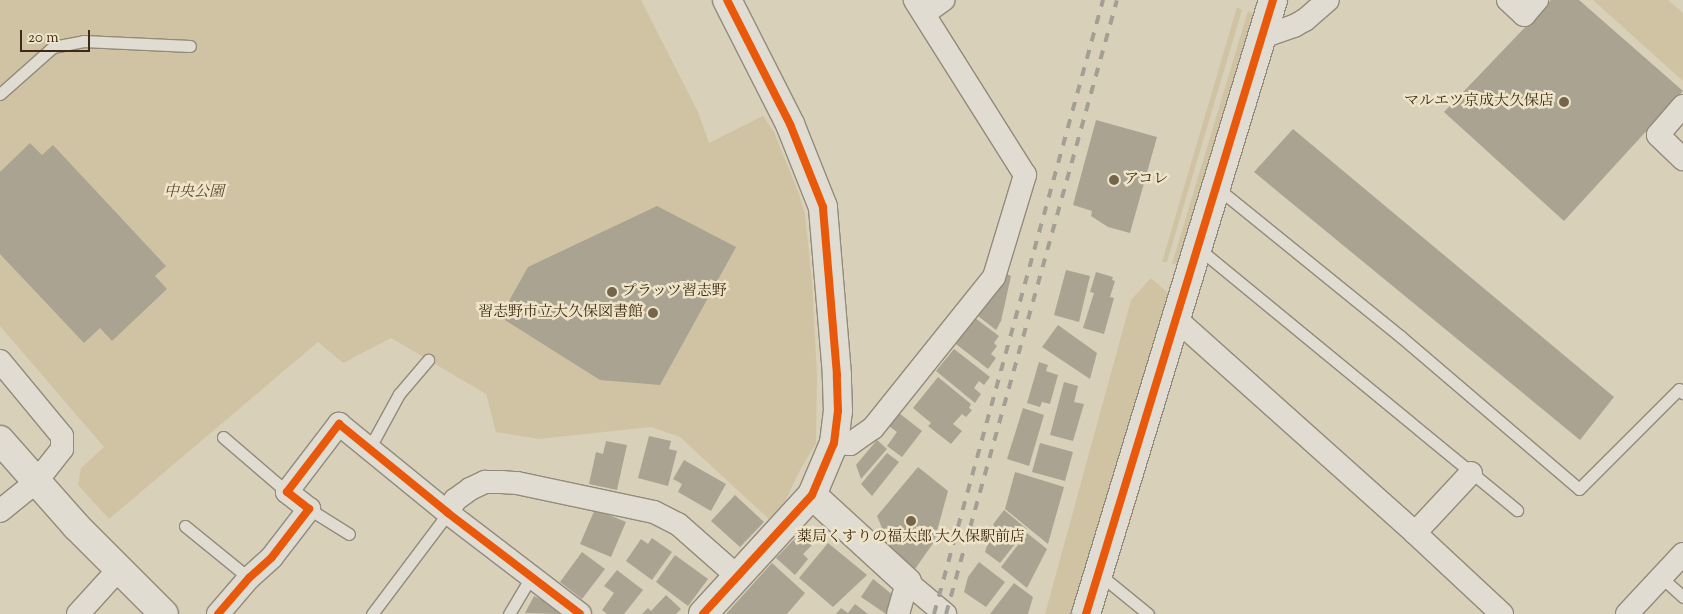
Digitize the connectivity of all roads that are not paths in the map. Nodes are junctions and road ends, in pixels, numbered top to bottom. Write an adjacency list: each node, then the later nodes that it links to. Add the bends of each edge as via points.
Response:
1 (727, 0): 21 (street, via 790,124 823,207 838,375)
2 (943, 0): 7 (street)
3 (1273, 0): 8 (street)
4 (1328, 0): 8 (street, via 1305,20)
5 (1508, 0): 6 (street, via 1524,15)
6 (1537, 0)
7 (919, 7): 21 (street, via 1025,175 994,277 873,428 850,444)
8 (1262, 37): 13 (street)
9 (190, 46): 10 (lane, via 83,41 53,47)
10 (0, 94)
11 (1683, 106): 12 (street, via 1658,135)
12 (1683, 159)
13 (1216, 187): 14 (street); 18 (lane, via 1400,336 1579,488 1679,389)
14 (1198, 248): 15 (street); 23 (lane)
15 (1176, 319): 32 (street); 36 (street)
16 (428, 360): 22 (lane, via 399,394)
17 (0, 361): 24 (street, via 62,436 62,449)
18 (1683, 393)
19 (223, 437): 25 (lane)
20 (0, 440): 24 (street)
21 (834, 442): 26 (street)
22 (369, 449): 25 (street, via 339,424); 30 (street)
23 (1472, 472): 28 (lane); 32 (street)
24 (36, 482): 29 (street); 35 (street)
25 (288, 492): 27 (street)
26 (812, 496): 37 (street); 41 (street)
27 (309, 509): 33 (lane); 40 (street, via 272,557)
28 (1517, 510)
29 (0, 511)
30 (448, 513): 37 (street, via 455,500 470,488 485,482 517,483 654,512 678,524); 38 (street); 46 (lane)
31 (185, 526): 40 (lane)
32 (1415, 533): 54 (street)
33 (349, 534)
34 (1683, 554): 39 (street)
35 (119, 569): 43 (street); 44 (street)
36 (1098, 574): 52 (street); 53 (lane)
37 (737, 576): 49 (street)
38 (531, 577): 47 (lane); 48 (street)
39 (1661, 577): 42 (lane); 55 (street)
40 (249, 578): 45 (street)
41 (907, 582): 50 (street); 51 (street)
42 (1683, 597)
43 (78, 614)
44 (164, 614)
45 (218, 614)
46 (372, 614)
47 (509, 614)
48 (580, 614)
49 (703, 614)
50 (898, 614)
51 (945, 614)
52 (1086, 614)
53 (1148, 614)
54 (1502, 614)
55 (1627, 614)

